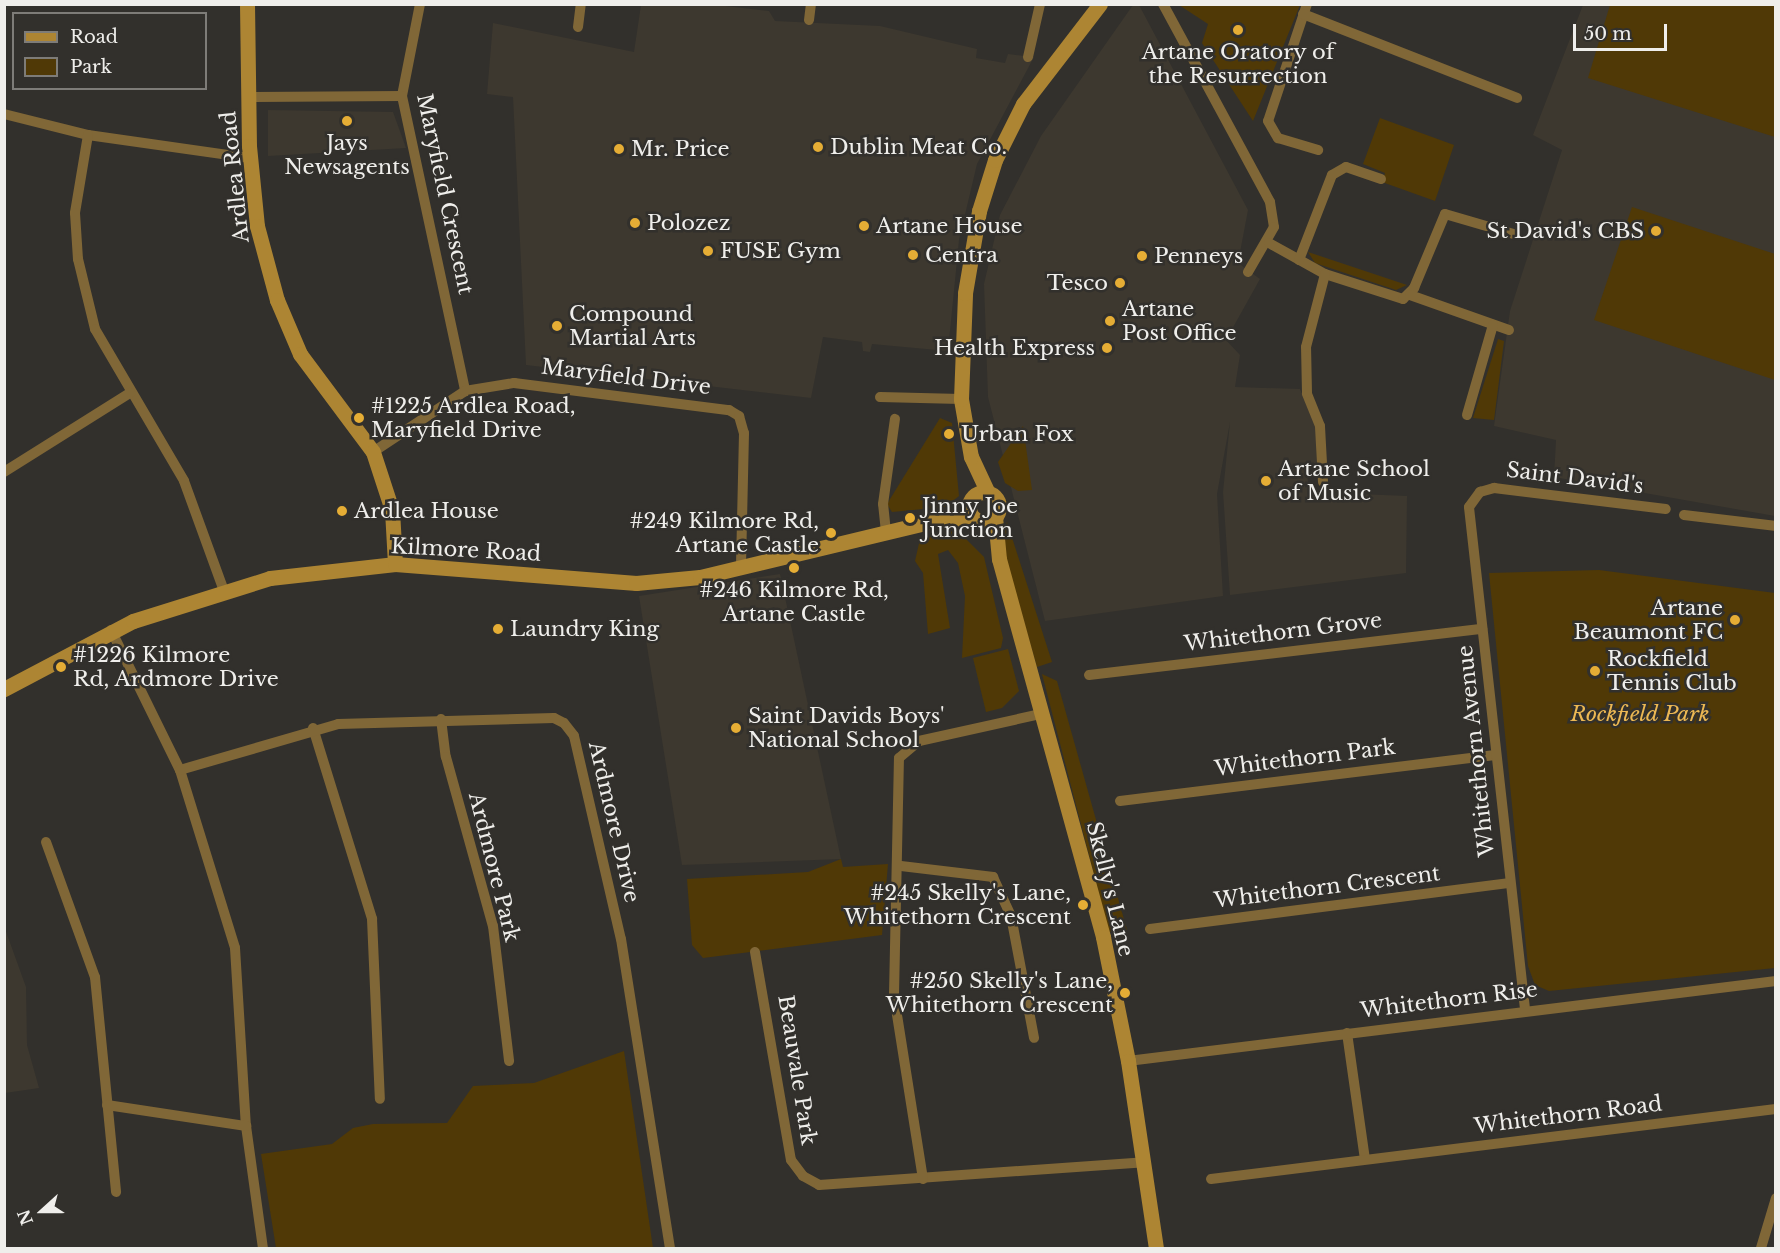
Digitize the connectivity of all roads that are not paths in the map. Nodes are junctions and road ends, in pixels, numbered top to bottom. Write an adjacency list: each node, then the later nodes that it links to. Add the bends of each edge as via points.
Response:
1 (247, 4): 13 (street, Ardlea Road)
2 (420, 4): 12 (street, Maryfield Crescent)
3 (581, 4): 10 (street)
4 (811, 4): 9 (street)
5 (1040, 4): 11 (street)
6 (1100, 4): 31 (street, via 1046,70 995,160 969,265)
7 (1163, 4): 21 (street, via 1263,186 1274,218)
8 (1305, 9): 14 (street); 17 (street, via 1268,121 1278,138)
9 (809, 20)
10 (578, 27)
11 (1028, 57)
12 (402, 96): 13 (street); 28 (street, Maryfield Crescent)
13 (249, 97): 18 (street, Ardlea Road)
14 (1516, 98)
15 (4, 114): 16 (street)
16 (88, 135): 18 (street); 29 (street, via 75,213 78,259 95,329)
17 (1318, 150)
18 (250, 158): 34 (street, Ardlea Road, via 257,226 277,300 300,354)
19 (1381, 179): 22 (street, via 1346,167 1332,175)
20 (1517, 235): 25 (street, via 1445,214)
21 (1269, 243): 22 (street); 23 (street)
22 (1299, 260): 24 (street)
23 (1248, 272)
24 (1325, 274): 25 (street, via 1394,297); 37 (street, via 1306,347 1307,393 1320,426)
25 (1410, 295): 26 (street)
26 (1493, 325): 27 (street); 32 (street)
27 (1509, 330)
28 (465, 391): 34 (street, Maryfield Drive); 50 (street, Maryfield Drive, via 514,383 735,412 744,433)
29 (130, 393): 36 (street); 51 (street, via 184,481)
30 (880, 397): 31 (street)
31 (961, 399): 35 (street)
32 (1467, 415)
33 (895, 418): 47 (street, via 883,504)
34 (373, 452): 49 (street, Ardlea Road, via 392,510)
35 (971, 457): 39 (street); 40 (street)
36 (4, 472)
37 (1323, 482)
38 (1480, 492): 41 (street, Saint David's, via 1494,488); 52 (street, Whitethorn Avenue, via 1469,518)
39 (988, 493): 40 (street, Kilmore Road); 43 (street, Skelly's Lane, via 998,502)
40 (971, 500): 44 (street, Kilmore Road); 45 (street)
41 (1666, 509)
42 (1684, 515): 46 (street)
43 (995, 517): 45 (street, Kilmore Road); 48 (street, Skelly's Lane)
44 (942, 519): 45 (street, Kilmore Road); 47 (street, Kilmore Road)
45 (975, 519): 48 (street, Skelly's Lane)
46 (1776, 526)
47 (886, 532): 50 (street, Kilmore Road)
48 (996, 547): 56 (street, Skelly's Lane)
49 (395, 564): 50 (street, Kilmore Road, via 636,583); 51 (street, Kilmore Road, via 270,578)
50 (741, 567)
51 (224, 591): 53 (street, Kilmore Road)
52 (1482, 629): 54 (street, Whitethorn Grove); 59 (street, Whitethorn Avenue)
53 (111, 630): 55 (street, Kilmore Road); 60 (street)
54 (1089, 675)
55 (4, 689)
56 (1041, 714): 63 (street, via 919,741 899,758 895,783); 72 (street, Skelly's Lane, via 1102,937)
57 (441, 719): 58 (street, Ardmore Drive); 71 (street, Ardmore Park, via 446,757 493,926); 84 (street, Ardmore Drive, via 554,718 574,736 621,939)
58 (313, 728): 60 (street, Ardmore Drive); 73 (street, via 372,919)
59 (1495, 755): 61 (street, Whitethorn Park); 64 (street, Whitethorn Avenue)
60 (180, 770): 76 (street, via 241,975)
61 (1120, 801)
62 (46, 842): 74 (street, via 95,976)
63 (901, 866): 70 (street, via 993,877 1011,916); 79 (street, via 894,995)
64 (1510, 883): 65 (street, Whitethorn Crescent); 68 (street, Whitethorn Avenue)
65 (1150, 929)
66 (755, 952): 79 (street, Beauvale Park, via 791,1160 802,1176 819,1185)
67 (1776, 981): 68 (street, Whitethorn Rise)
68 (1525, 1009): 69 (street, Whitethorn Rise)
69 (1347, 1033): 72 (street, Whitethorn Rise); 77 (street)
70 (1034, 1038)
71 (509, 1061)
72 (1128, 1061): 78 (street, Skelly's Lane)
73 (380, 1099)
74 (107, 1106): 76 (street); 81 (street)
75 (1776, 1109): 77 (street, Whitethorn Road)
76 (246, 1126): 83 (street)
77 (1365, 1159): 80 (street, Whitethorn Road)
78 (1144, 1161): 79 (street, Beauvale Park); 85 (street, Skelly's Lane)
79 (923, 1179)
80 (1211, 1179)
81 (116, 1192)
82 (1776, 1198): 86 (street)
83 (263, 1248)
84 (670, 1248)
85 (1156, 1248)
86 (1761, 1248)

